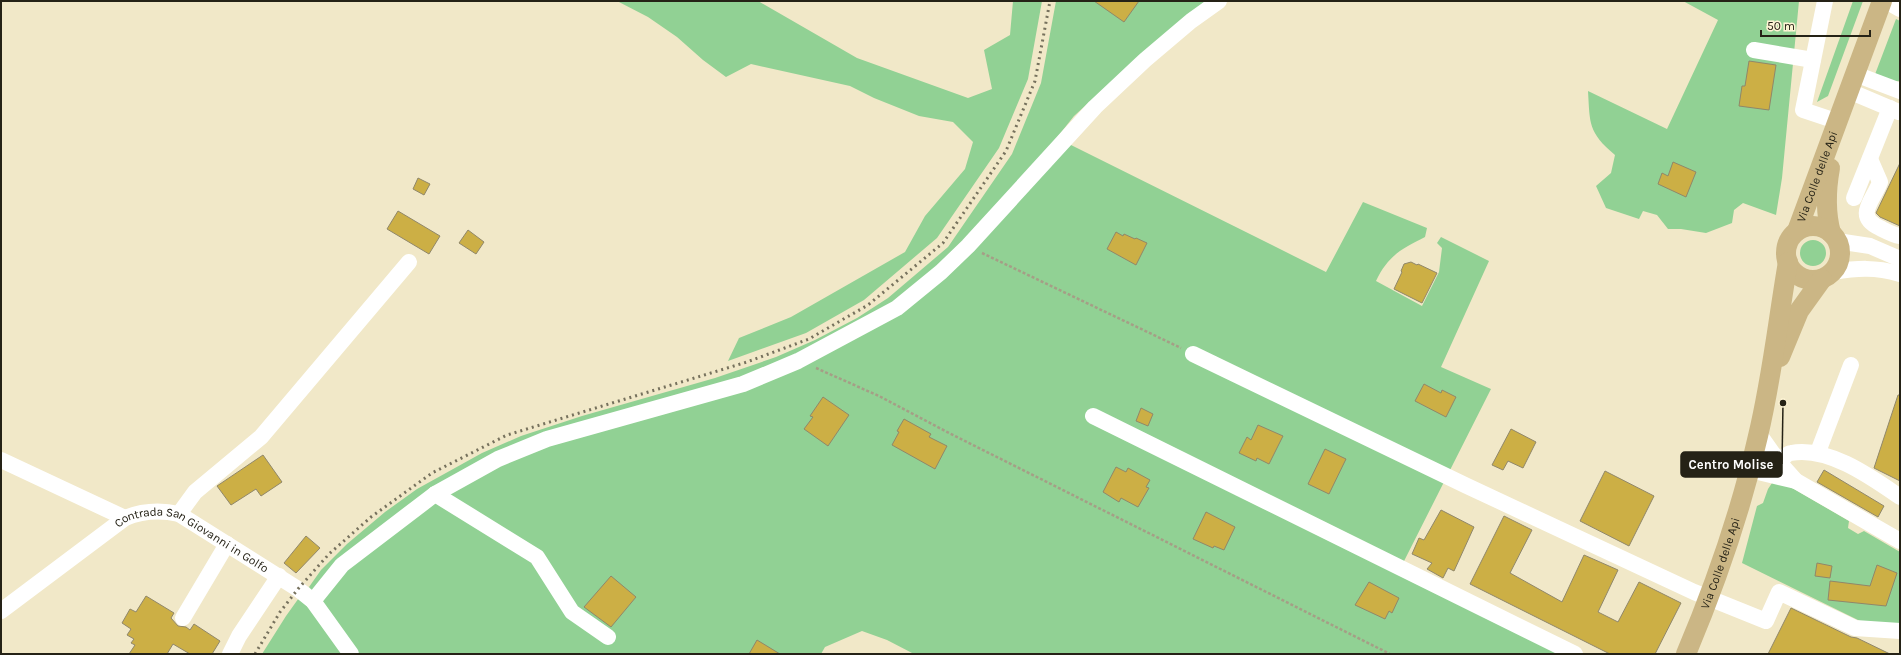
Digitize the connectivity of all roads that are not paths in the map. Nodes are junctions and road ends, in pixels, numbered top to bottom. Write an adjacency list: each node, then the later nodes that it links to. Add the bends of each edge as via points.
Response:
1 (1219, 1): 32 (street, via 1145,60 1095,108 968,246 897,308 798,360 743,384 546,439 498,459)
2 (1825, 1): 7 (street)
3 (1882, 1): 8 (main road, Via Colle delle Api)
4 (1886, 1): 5 (street)
5 (1900, 9)
6 (1754, 50): 7 (street)
7 (1813, 60): 11 (street, via 1803,110)
8 (1852, 82): 9 (street); 10 (street); 11 (main road, Via Colle delle Api)
9 (1900, 91)
10 (1895, 111): 12 (street)
11 (1839, 122): 14 (main road, Via Colle delle Api); 16 (main road, Via Colle delle Api, via 1827,186 1827,218)
12 (1870, 159): 13 (street); 15 (street, via 1880,182 1866,218 1871,224)
13 (1854, 198)
14 (1798, 231): 16 (main road, via 1820,227); 19 (main road, via 1787,245)
15 (1900, 236)
16 (1834, 237): 17 (street, via 1870,246); 21 (main road, via 1840,251 1839,262)
17 (1900, 259)
18 (409, 262): 34 (street, via 261,437 195,492)
19 (1788, 262): 21 (main road, via 1793,271 1802,278 1812,280); 24 (main road, Via Colle delle Api)
20 (1900, 274): 21 (street, via 1867,268)
21 (1828, 275): 24 (main road, Via Colle delle Api, via 1799,311)
22 (1193, 354): 39 (street, via 1467,486 1694,592)
23 (1850, 365): 27 (street)
24 (1768, 387): 26 (main road, Via Colle delle Api)
25 (1093, 416): 47 (street)
26 (1759, 434): 29 (street); 30 (main road, Via Colle delle Api)
27 (1818, 452): 29 (street, via 1790,453); 33 (street, via 1855,469)
28 (1, 460): 35 (street)
29 (1779, 462): 31 (street)
30 (1750, 470): 31 (street); 39 (main road, Via Colle delle Api, via 1732,534)
31 (1796, 481): 36 (street)
32 (435, 494): 40 (street, via 342,565); 44 (street, via 537,558 572,612)
33 (1900, 498)
34 (179, 514): 35 (street, Contrada San Giovanni in Golfo, via 165,511 136,514); 37 (street, Contrada San Giovanni in Golfo)
35 (125, 518): 41 (street, Contrada San Giovanni in Golfo)
36 (1900, 541)
37 (227, 544): 38 (street, Contrada San Giovanni in Golfo); 42 (street)
38 (279, 576): 40 (street, Contrada San Giovanni in Golfo); 45 (street)
39 (1710, 597): 43 (street, via 1766,621 1779,592 1855,628); 48 (main road, Via Colle delle Api)
40 (312, 601): 46 (street, Contrada San Giovanni in Golfo)
41 (1, 611)
42 (183, 618)
43 (1900, 631)
44 (608, 637)
45 (230, 654)
46 (351, 654)
47 (1575, 654)
48 (1686, 654)

